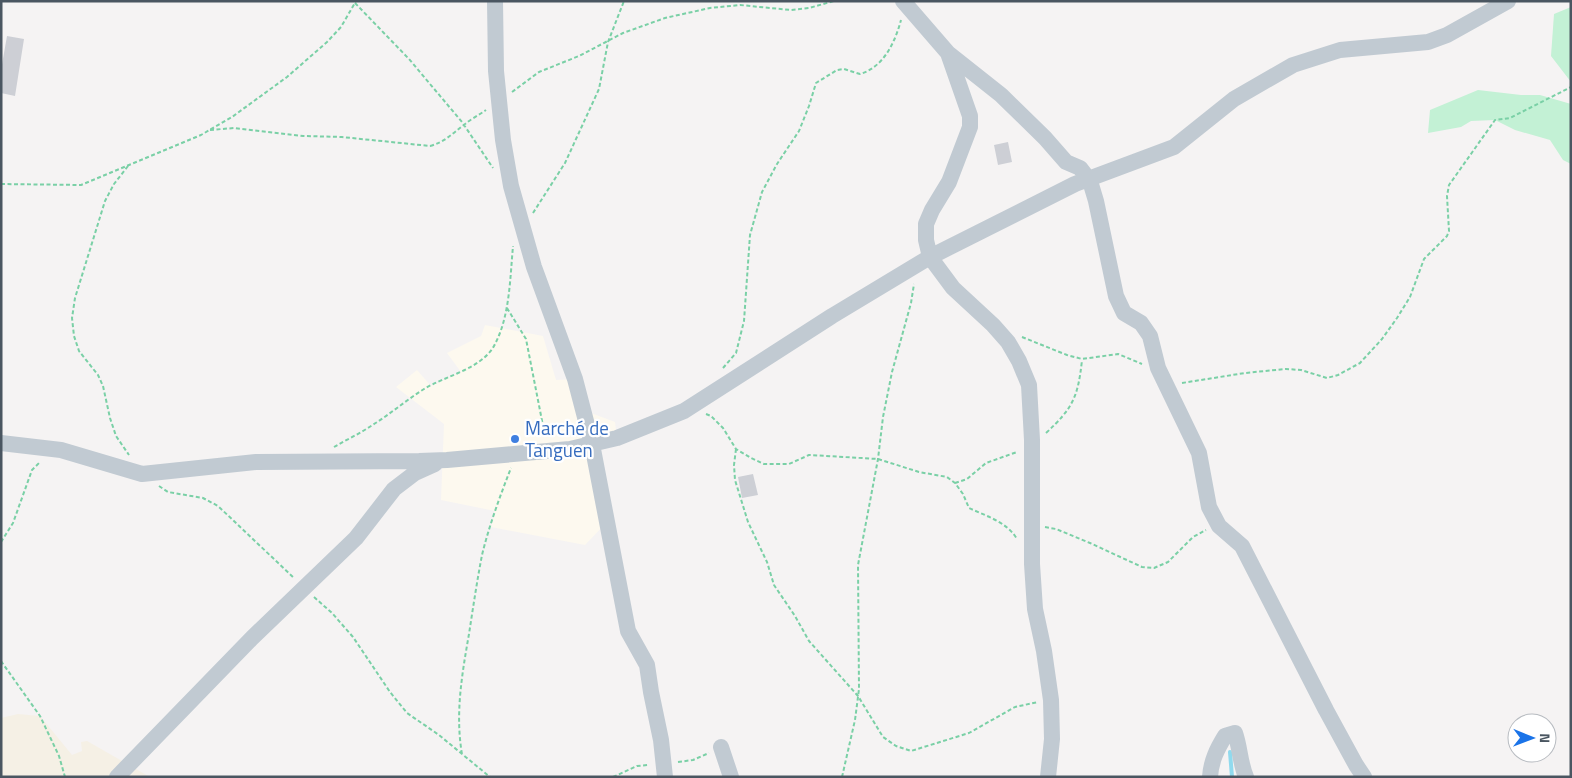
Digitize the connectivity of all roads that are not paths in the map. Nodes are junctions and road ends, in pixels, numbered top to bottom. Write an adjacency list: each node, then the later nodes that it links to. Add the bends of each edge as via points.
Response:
1 (495, 1): 8 (street, via 496,71 518,236 534,267 575,379)
2 (1508, 1): 5 (street, via 1428,42 1340,50 1293,65 1234,99 1174,146)
3 (904, 3): 4 (street)
4 (948, 53): 5 (street, via 1001,95 1066,162 1080,168); 6 (street, via 966,100 970,127 949,182 926,224)
5 (1088, 179): 6 (street); 17 (street, via 1096,201 1116,296 1124,313 1141,324 1150,336 1162,375 1199,453 1209,507 1219,526 1242,546)
6 (924, 261): 8 (street, via 684,410 617,438); 14 (street, via 1008,342 1029,385 1032,440 1026,537 1051,700 1052,739)
7 (1, 443): 9 (street, via 60,450 142,474 256,462)
8 (592, 444): 9 (street, via 570,449); 12 (street, via 628,631 647,665 661,740)
9 (447, 460): 11 (street, via 415,473 394,489 356,538 252,638)
10 (721, 747): 13 (street)
11 (117, 777)
12 (664, 777)
13 (731, 777)
14 (1048, 777)
15 (1210, 777): 16 (street, via 1217,749 1225,736 1235,733)
16 (1246, 777)
17 (1364, 777)

